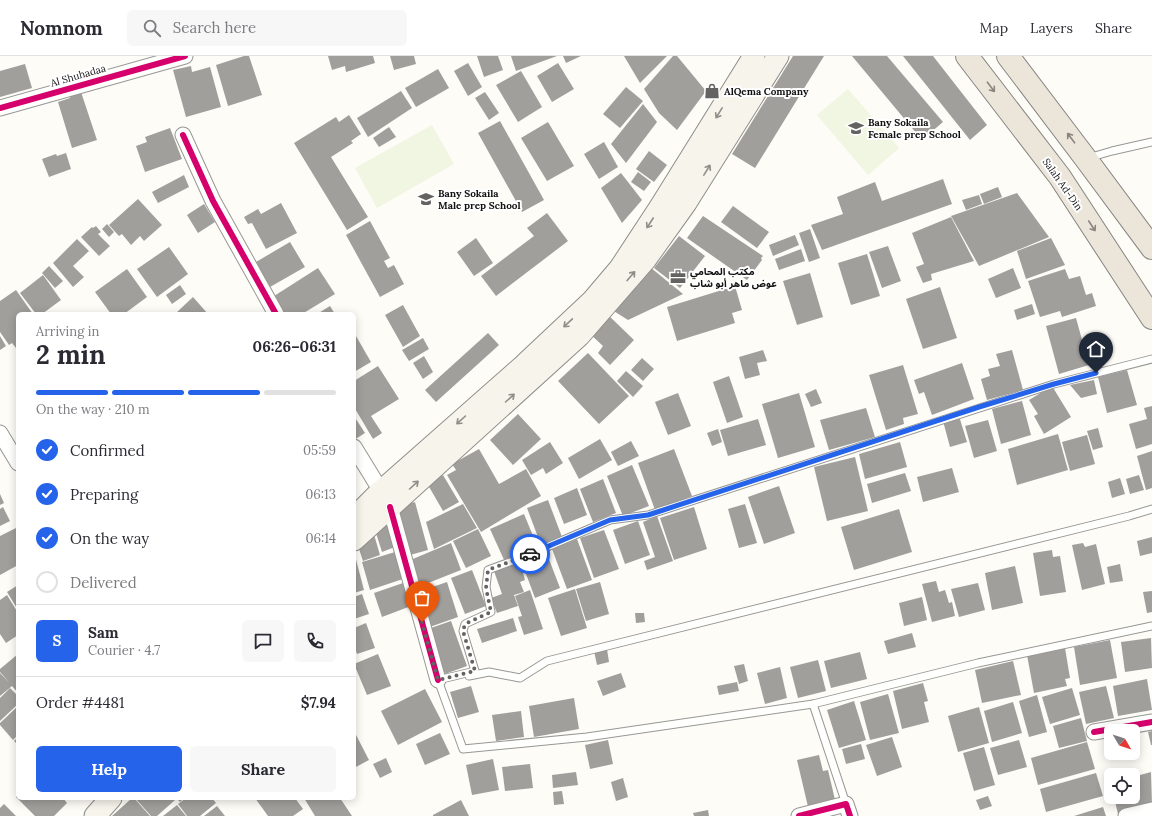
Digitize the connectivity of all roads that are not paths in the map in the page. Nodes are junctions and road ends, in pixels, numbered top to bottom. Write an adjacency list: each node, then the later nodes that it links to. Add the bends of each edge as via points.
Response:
1 (185, 56): 6 (street, Al Shuhadaa)
2 (754, 56): 17 (main road, one-way to 17, via 620,268 592,301)
3 (778, 56): 17 (main road, one-way to 3, via 579,336 646,259 686,203)
4 (967, 56): 12 (highway, Salah Ad-Din, one-way to 12, via 1060,177)
5 (1008, 56): 9 (highway, one-way to 5)
6 (0, 108)
7 (183, 136): 11 (street, via 213,201)
8 (1152, 142): 9 (lane)
9 (1086, 159): 10 (highway)
10 (1152, 248)
11 (275, 312)
12 (1152, 318)
13 (1152, 359): 22 (lane, via 1054,384 648,515 610,520 488,570 486,588 491,612 465,624 463,631 475,671)
14 (0, 433): 16 (street)
15 (356, 450): 17 (street)
16 (16, 460)
17 (386, 499): 19 (main road); 20 (main road); 22 (street)
18 (1152, 509): 22 (lane, via 547,661 520,678 489,672)
19 (356, 517)
20 (356, 537)
21 (1152, 626): 23 (lane, via 978,662)
22 (438, 681): 23 (lane, via 463,749 587,737)
23 (813, 704): 28 (lane)
24 (1152, 722): 25 (street)
25 (1094, 732)
26 (96, 800): 30 (main road)
27 (109, 800): 31 (main road)
28 (848, 810): 32 (street)
29 (1152, 810): 33 (street)
30 (83, 816)
31 (95, 816)
32 (799, 816)
33 (1126, 816)

